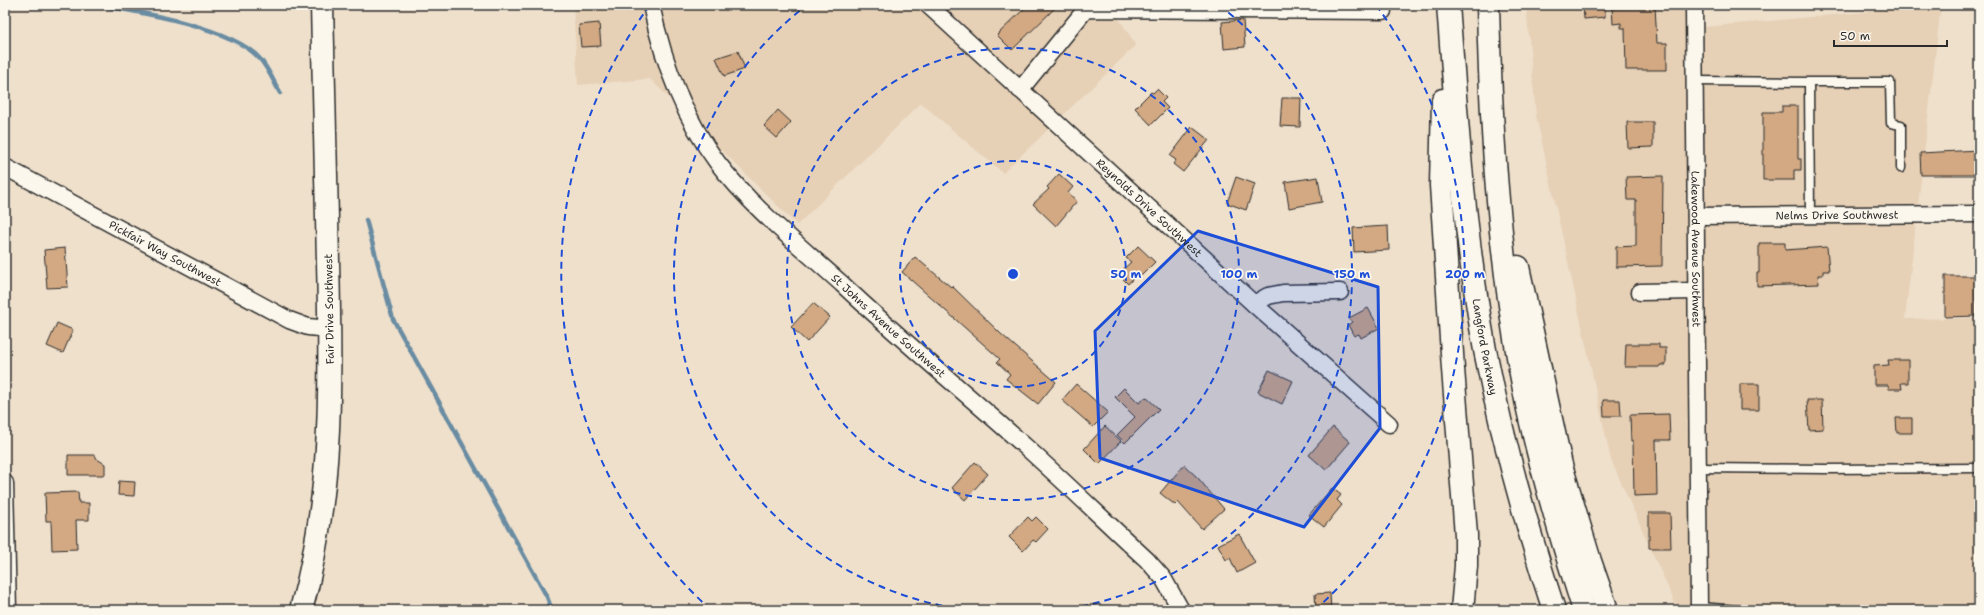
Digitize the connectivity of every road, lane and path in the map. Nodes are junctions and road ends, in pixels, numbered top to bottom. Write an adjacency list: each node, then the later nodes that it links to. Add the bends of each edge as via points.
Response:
1 (322, 5): 21 (main road, Fair Drive Southwest)
2 (651, 5): 29 (street, St Johns Avenue Southwest, via 658,40 673,85 690,120 716,161 743,192 897,336 1026,448 1148,560 1163,578)
3 (928, 5): 10 (street, Reynolds Drive Southwest)
4 (1447, 5): 30 (main road, via 1441,185 1466,535 1466,574); 31 (main road, Langford Parkway, via 1462,183 1485,349 1519,494)
5 (1488, 5): 11 (main road)
6 (1694, 5): 8 (street, Lakewood Avenue Southwest)
7 (1383, 11): 10 (street, via 1086,9)
8 (1694, 81): 9 (lane); 16 (street, Lakewood Avenue Southwest)
9 (1809, 82): 12 (lane, via 1890,82 1891,123 1901,125); 15 (lane)
10 (1020, 90): 20 (street, Reynolds Drive Southwest)
11 (1494, 164): 32 (main road, via 1510,303 1527,404 1559,532); 33 (main road, via 1561,465)
12 (1901, 168)
13 (6, 169): 21 (street, Pickfair Way Southwest, via 289,320 308,327)
14 (1979, 214): 15 (street, Nelms Drive Southwest)
15 (1810, 215): 16 (street, Nelms Drive Southwest)
16 (1696, 216): 17 (street, Lakewood Avenue Southwest)
17 (1696, 291): 19 (street); 23 (street, Lakewood Avenue Southwest)
18 (1340, 292): 20 (street, via 1283,293 1268,296)
19 (1640, 292)
20 (1254, 304): 22 (street, Reynolds Drive Southwest)
21 (330, 329): 28 (main road, Fair Drive Southwest, via 329,433 322,510 309,582)
22 (1389, 424)
23 (1698, 468): 24 (lane); 26 (street, Lakewood Avenue Southwest)
24 (1979, 468)
25 (5, 483): 27 (street)
26 (1699, 608): 34 (lane)
27 (8, 610)
28 (301, 610)
29 (1181, 610)
30 (1462, 610)
31 (1554, 610)
32 (1584, 610)
33 (1607, 610)
34 (1739, 610)

